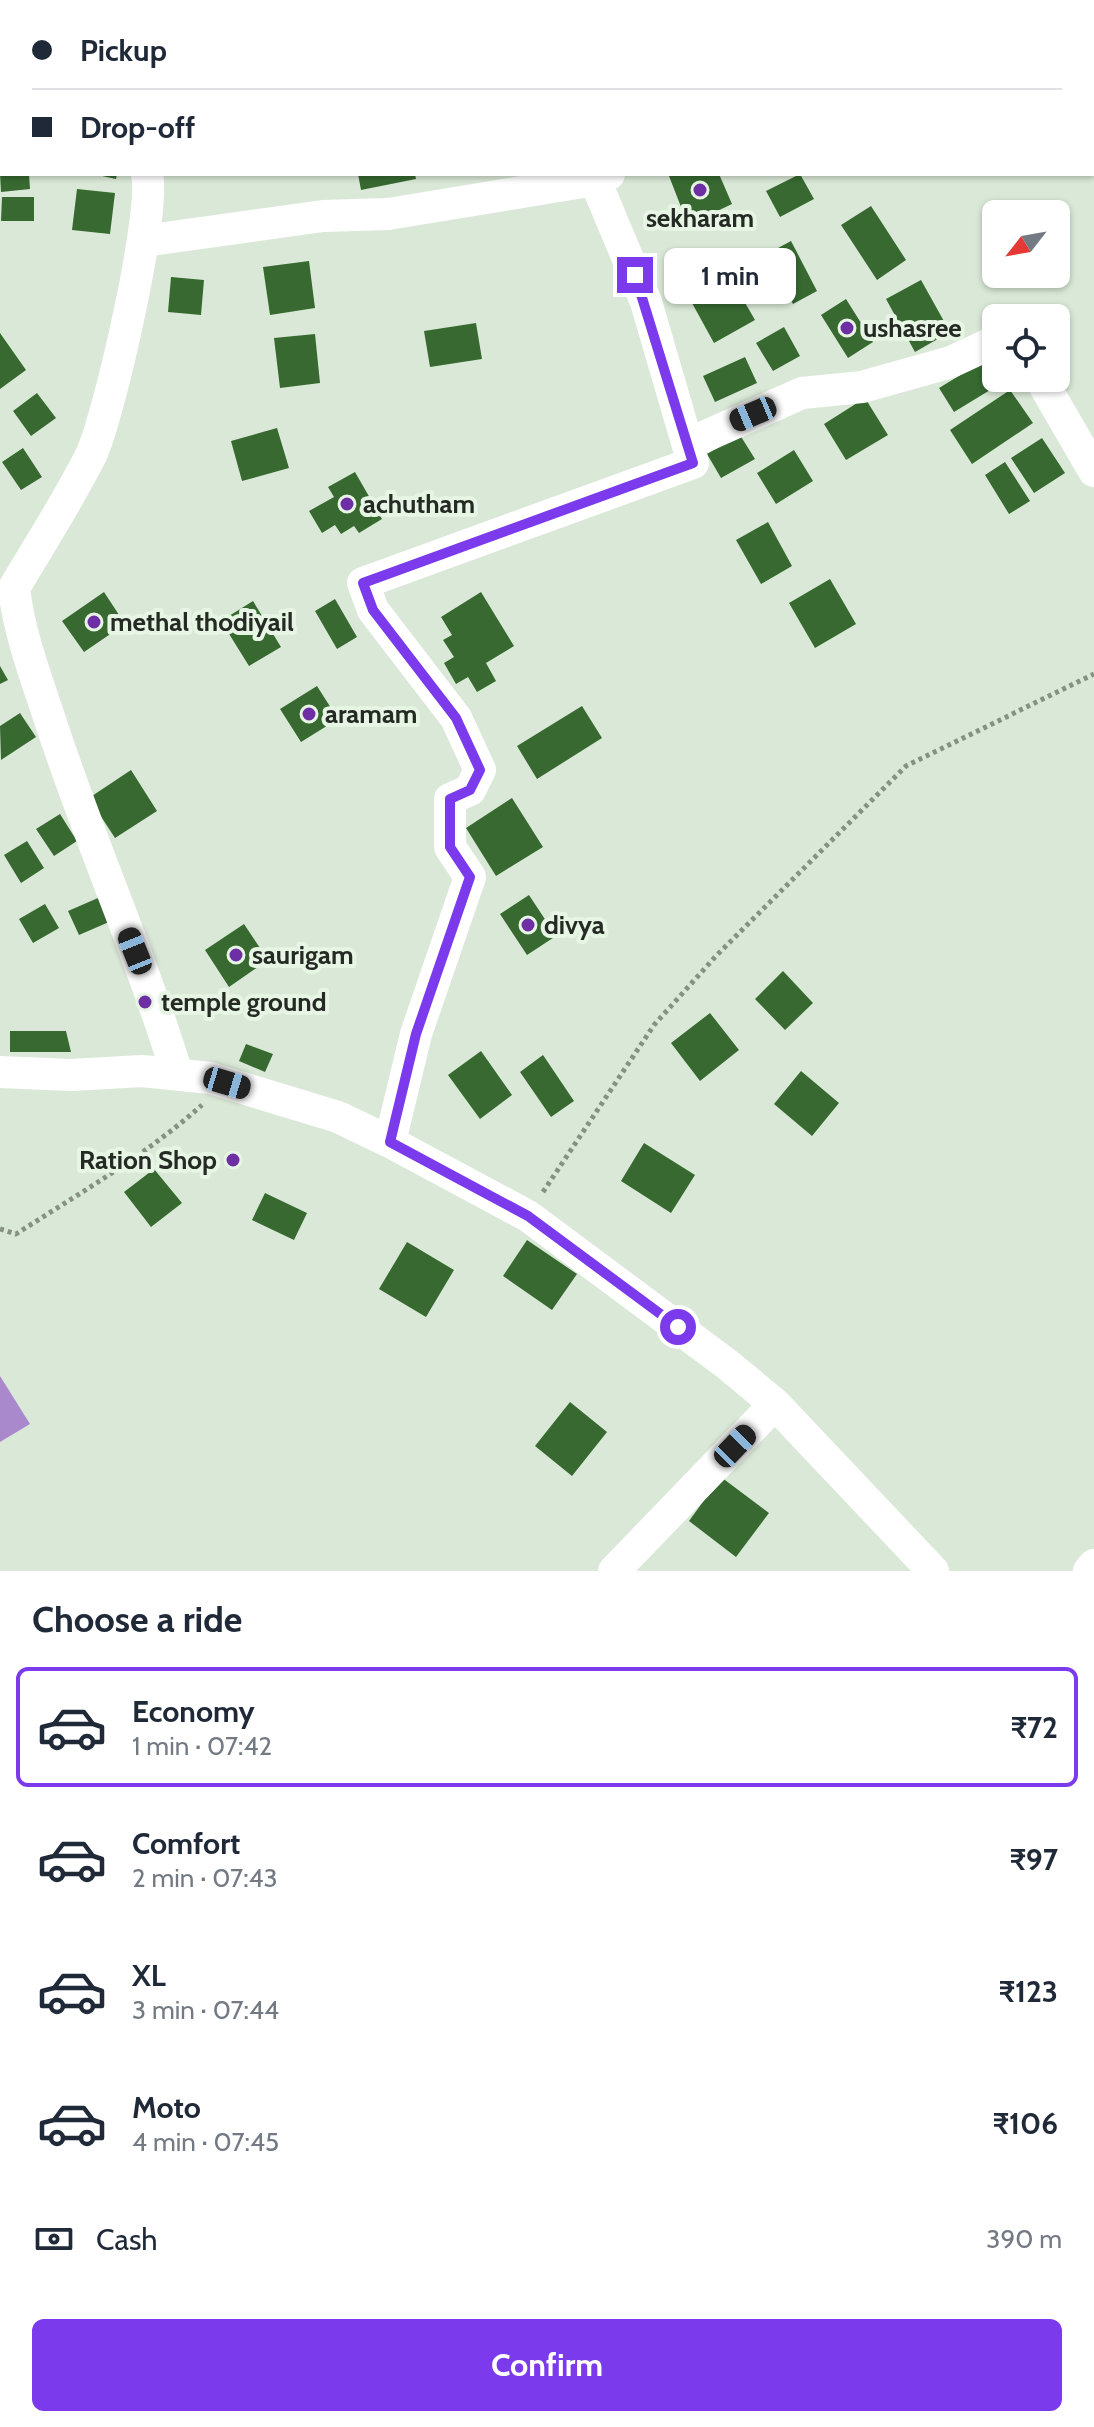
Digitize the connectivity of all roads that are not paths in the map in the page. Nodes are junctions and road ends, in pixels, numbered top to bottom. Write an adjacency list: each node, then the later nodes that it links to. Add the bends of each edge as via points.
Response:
1 (148, 176): 3 (street)
2 (602, 177): 3 (street, via 388,214 323,216); 6 (street)
3 (143, 241): 9 (street, via 106,412 92,453 14,588 31,662 77,805)
4 (982, 348): 6 (street, via 951,362 862,387 802,393)
5 (1048, 392): 7 (street)
6 (688, 444): 10 (street, via 693,463 363,583 373,610 456,718 480,770 470,790 450,799 450,847 470,877 416,1034)
7 (1094, 471)
8 (0, 1072): 9 (street)
9 (177, 1074): 10 (street, via 227,1083 338,1117)
10 (390, 1142): 11 (street, via 528,1216)
11 (775, 1404): 13 (street); 14 (street)
12 (1094, 1565): 15 (street)
13 (614, 1571)
14 (933, 1571)
15 (1089, 1571)

